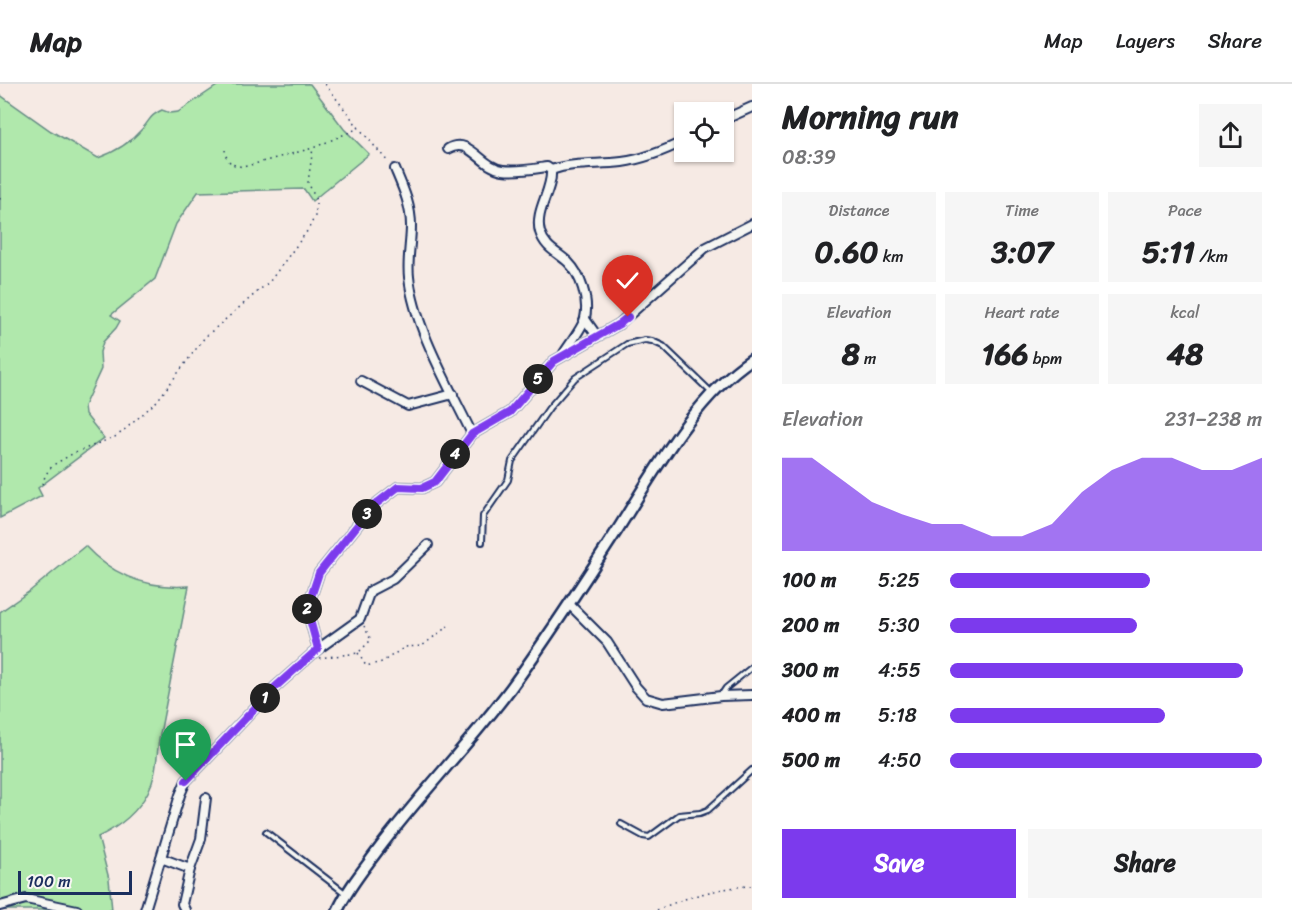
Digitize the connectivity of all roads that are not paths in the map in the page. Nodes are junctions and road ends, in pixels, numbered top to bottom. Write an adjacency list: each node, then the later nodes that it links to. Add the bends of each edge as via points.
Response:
1 (752, 107): 2 (street)
2 (734, 115)
3 (674, 145): 6 (street, via 632,160)
4 (448, 149): 6 (street, via 457,145 467,147 490,166 502,170)
5 (395, 170): 14 (street, via 407,196 411,224 409,276 414,302)
6 (551, 170): 8 (street, via 539,219 540,231 545,243 579,278 585,298)
7 (752, 224): 9 (street, via 705,248 639,308)
8 (585, 319): 9 (street); 10 (street)
9 (597, 336): 10 (street)
10 (563, 355): 15 (street, via 510,412)
11 (752, 359): 13 (street)
12 (361, 381): 14 (street, via 408,406)
13 (712, 393): 16 (lane, via 663,346 645,340 627,344 575,378 549,408 513,461 508,480 483,516); 18 (street, via 666,452)
14 (453, 394): 15 (street)
15 (472, 434): 19 (street, via 435,482 422,488 398,487 372,507 322,568 307,609)
16 (482, 542)
17 (428, 544): 19 (street, via 393,579 370,591 360,619)
18 (570, 605): 22 (street, via 607,642 646,698 663,703); 29 (street, via 510,689)
19 (318, 649): 27 (street, via 273,689 186,781)
20 (752, 667): 22 (lane)
21 (752, 695): 22 (street)
22 (721, 696)
23 (752, 770): 25 (lane, via 708,810 679,814 651,836)
24 (206, 798): 28 (street, via 201,839)
25 (621, 824)
26 (266, 832): 29 (lane)
27 (162, 858): 28 (street); 32 (street)
28 (190, 869): 33 (street, via 182,904)
29 (346, 894): 34 (street)
30 (0, 906): 31 (street, via 26,899)
31 (77, 910)
32 (145, 910)
33 (185, 910)
34 (338, 910)

